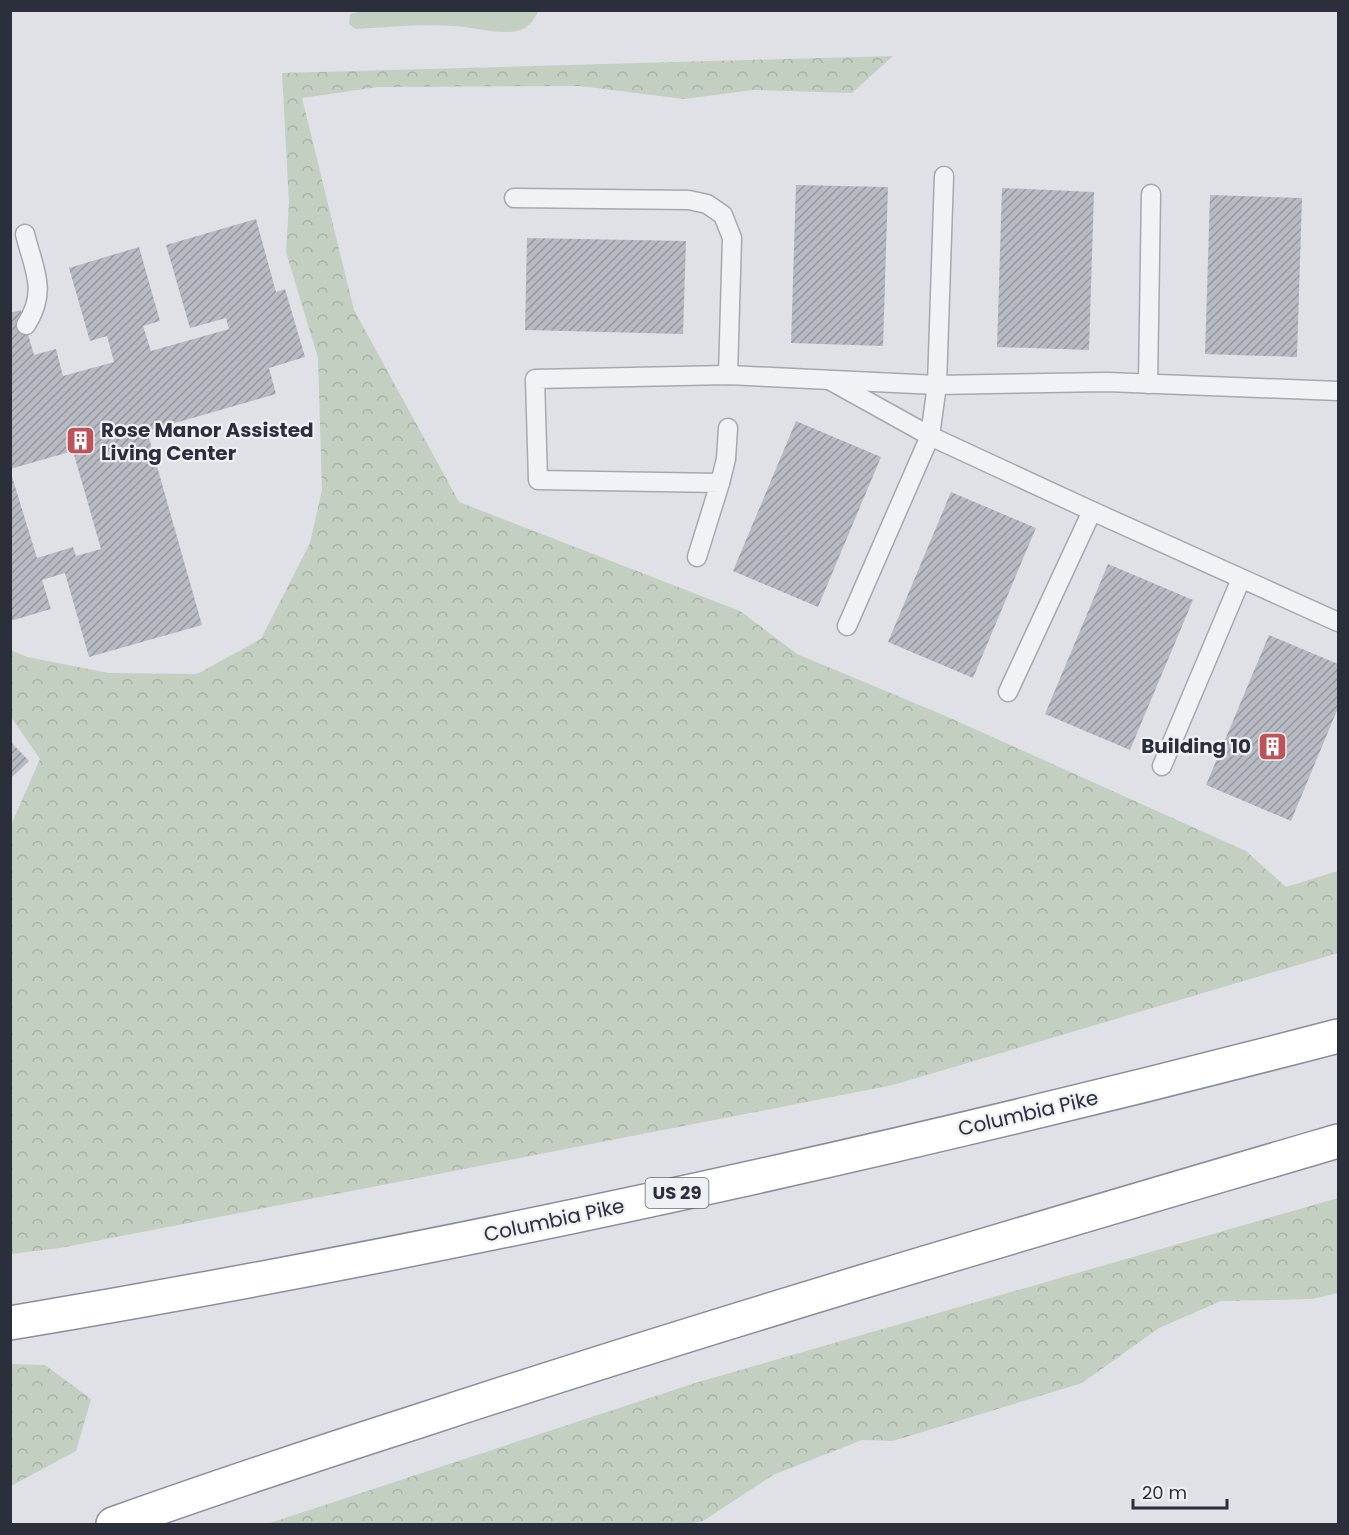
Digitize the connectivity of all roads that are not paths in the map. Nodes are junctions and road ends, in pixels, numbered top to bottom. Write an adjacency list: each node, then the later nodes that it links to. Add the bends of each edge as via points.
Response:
1 (944, 176): 9 (lane)
2 (1151, 194): 8 (lane)
3 (513, 198): 6 (lane, via 689,200 708,204 723,215 732,238)
4 (25, 234): 5 (lane, via 39,288 34,313)
5 (26, 325)
6 (728, 375): 7 (lane); 13 (lane, via 535,379 538,480)
7 (827, 378): 9 (lane); 12 (lane)
8 (1148, 384): 9 (lane); 10 (lane)
9 (937, 385): 12 (lane)
10 (1338, 391)
11 (728, 428): 13 (lane)
12 (930, 436): 14 (lane); 18 (lane)
13 (720, 483): 15 (lane)
14 (1092, 512): 16 (lane); 19 (lane)
15 (697, 557)
16 (1241, 579): 17 (lane); 20 (lane)
17 (1338, 622)
18 (846, 626)
19 (1008, 692)
20 (1162, 766)
21 (1338, 1036): 23 (highway, Columbia Pike / US 29, via 1194,1074 533,1225)
22 (1338, 1141): 24 (highway, via 560,1374)
23 (10, 1323)
24 (113, 1524)

